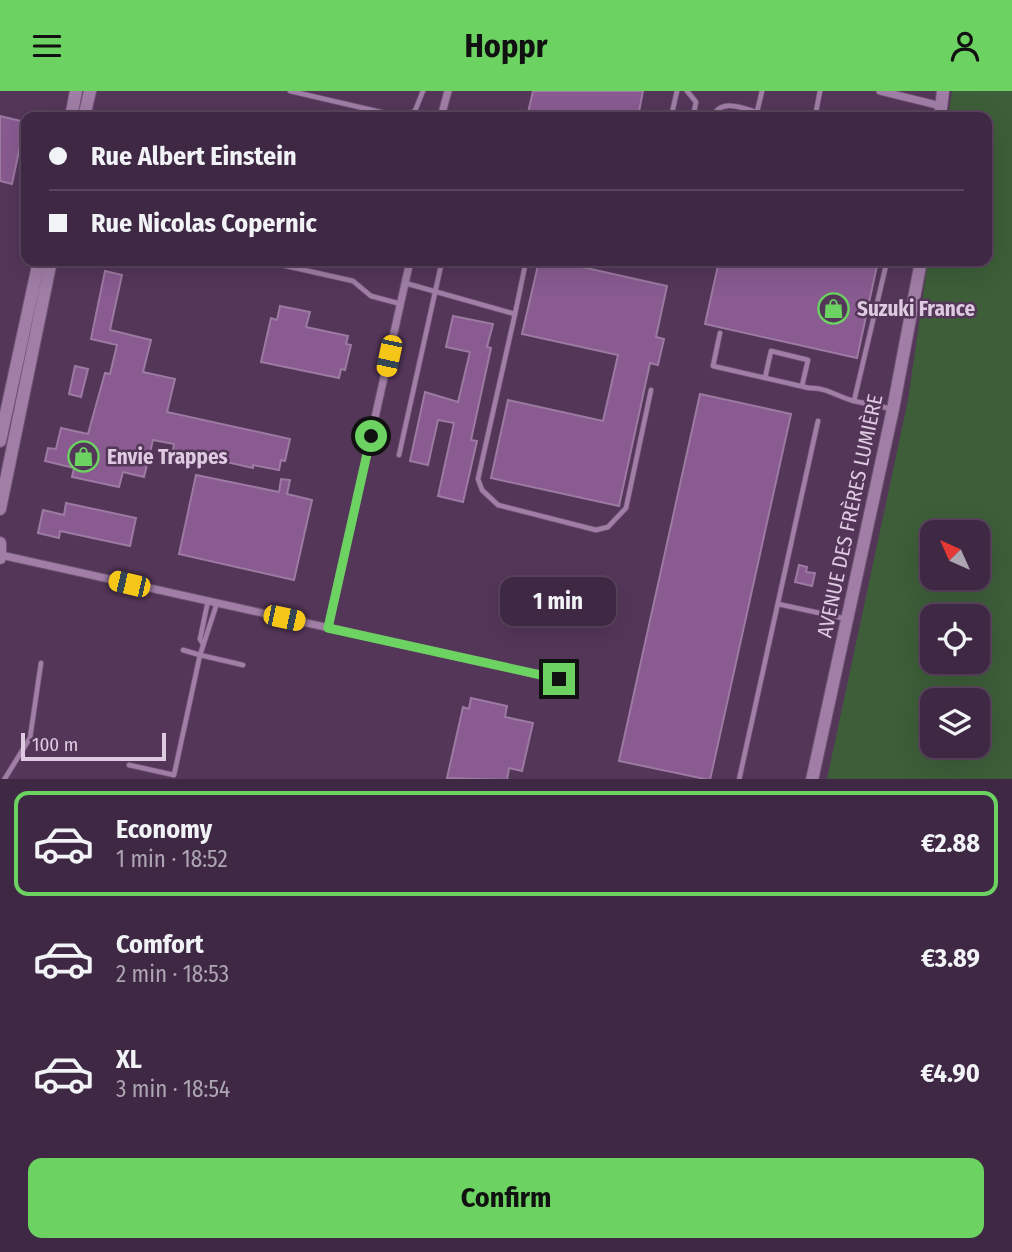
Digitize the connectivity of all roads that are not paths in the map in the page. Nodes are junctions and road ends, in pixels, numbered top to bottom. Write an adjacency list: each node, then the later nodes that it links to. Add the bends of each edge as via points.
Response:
1 (76, 91): 14 (street)
2 (90, 91): 15 (street)
3 (290, 91): 16 (lane)
4 (423, 91): 17 (lane)
5 (447, 91): 18 (street)
6 (677, 91): 19 (lane)
7 (687, 91): 20 (lane, via 696,102)
8 (762, 91): 22 (lane)
9 (820, 91): 23 (lane)
10 (880, 91): 12 (street)
11 (943, 91): 24 (street)
12 (893, 92): 13 (street)
13 (907, 94): 24 (street)
14 (72, 112)
15 (85, 112)
16 (381, 112)
17 (413, 112)
18 (443, 112)
19 (672, 112)
20 (694, 112)
21 (716, 112): 22 (lane, via 728,105)
22 (757, 112)
23 (816, 112)
24 (941, 112)
25 (38, 266): 44 (street)
26 (50, 266): 46 (street)
27 (286, 266): 35 (lane, via 353,281 371,296)
28 (409, 266): 33 (street)
29 (441, 266): 34 (lane)
30 (525, 266): 36 (lane)
31 (886, 266): 41 (lane)
32 (920, 266): 42 (street, AVENUE DES FRÈRES LUMIÈRE)
33 (405, 283): 34 (lane); 35 (street)
34 (436, 292): 36 (lane); 45 (lane)
35 (401, 304): 52 (street)
36 (515, 314): 40 (lane, via 478,479 482,490 498,505 596,530 608,527 626,508)
37 (720, 333): 38 (lane, via 713,366)
38 (765, 378): 39 (lane); 39 (lane, via 771,351 808,360)
39 (802, 386): 41 (lane)
40 (651, 390)
41 (854, 401): 42 (lane)
42 (893, 409): 51 (street, AVENUE DES FRÈRES LUMIÈRE)
43 (818, 421): 50 (lane)
44 (0, 441)
45 (400, 455)
46 (0, 509)
47 (0, 552): 48 (street)
48 (208, 601): 49 (street); 53 (lane, via 200,639)
49 (217, 603): 52 (street); 53 (lane)
50 (778, 604): 51 (lane); 61 (lane)
51 (847, 619): 62 (street, AVENUE DES FRÈRES LUMIÈRE)
52 (328, 628): 58 (street)
53 (203, 645): 55 (lane)
54 (183, 650): 55 (lane)
55 (200, 655): 57 (lane); 59 (lane, via 174,775)
56 (41, 663): 60 (lane, via 30,738)
57 (243, 665)
58 (559, 679)
59 (129, 765)
60 (4, 779)
61 (739, 779)
62 (812, 779)

